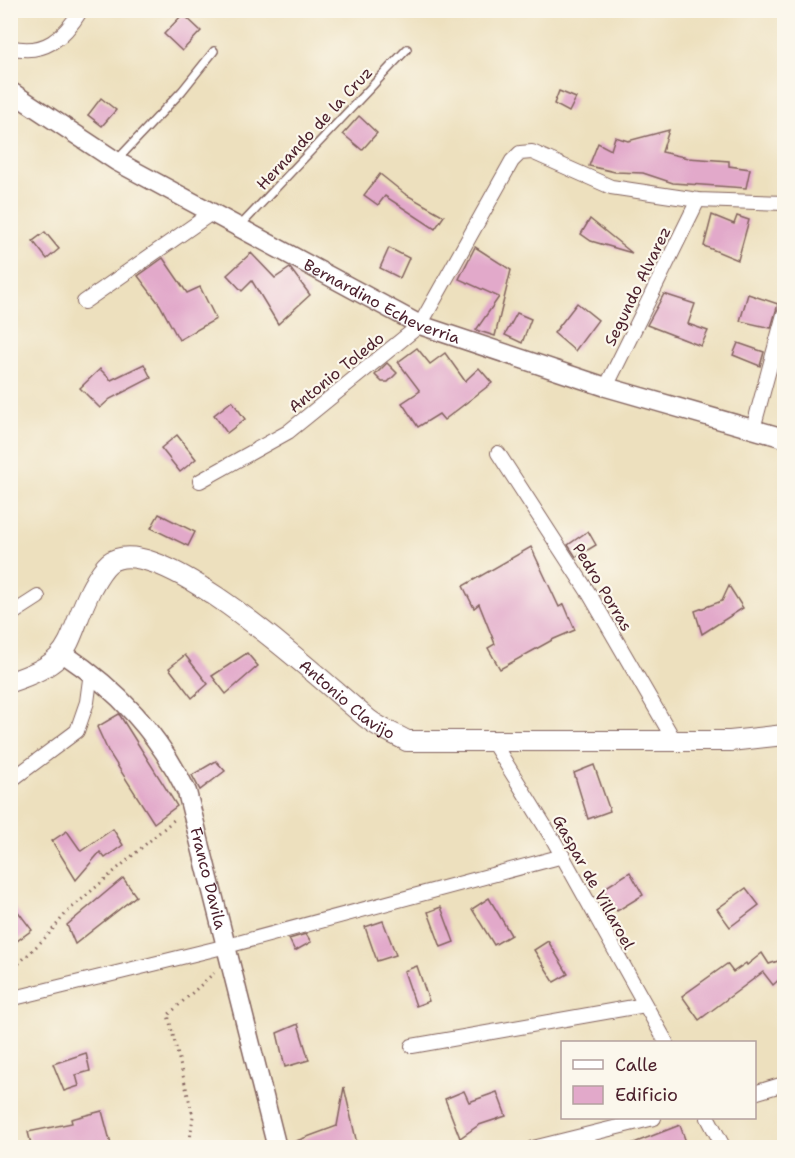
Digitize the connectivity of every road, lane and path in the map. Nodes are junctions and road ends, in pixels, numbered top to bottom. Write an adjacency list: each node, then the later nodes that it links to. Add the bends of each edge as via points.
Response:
1 (81, 10): 2 (street, via 58,40 41,49)
2 (10, 47)
3 (407, 50): 10 (lane, Hernando de la Cruz)
4 (214, 51): 6 (lane)
5 (10, 91): 6 (street, Bernardino Echeverria)
6 (116, 161): 9 (street, Bernardino Echeverria)
7 (698, 200): 8 (street); 13 (street, Antonio Toledo, via 611,187 532,152 520,153); 14 (street, Segundo Alvarez)
8 (784, 203)
9 (213, 212): 10 (street, Bernardino Echeverria); 11 (street)
10 (240, 226): 13 (street, Bernardino Echeverria)
11 (84, 302)
12 (784, 314): 15 (street)
13 (420, 325): 14 (street, Bernardino Echeverria); 18 (street, Antonio Toledo, via 288,432)
14 (606, 387): 15 (street, Bernardino Echeverria)
15 (753, 429): 16 (street, Bernardino Echeverria)
16 (784, 438)
17 (498, 453): 26 (street, Pedro Porras, via 590,595)
18 (201, 482)
19 (38, 597): 20 (street)
20 (10, 615)
21 (64, 654): 22 (street, Franco Davila); 23 (main road, via 48,667); 25 (main road, Antonio Clavijo, via 98,575 121,556 142,558 195,583 250,618 370,720 407,741)
22 (91, 672): 27 (street, via 87,702 77,731); 28 (street, Franco Davila, via 129,708 169,755)
23 (10, 682)
24 (783, 737): 26 (main road, Antonio Clavijo)
25 (491, 739): 26 (main road, Antonio Clavijo); 29 (street, Gaspar de Villaroel)
26 (674, 740)
27 (10, 781)
28 (190, 806): 30 (street, Franco Davila); 31 (path, via 67,912)
29 (562, 856): 30 (street); 33 (street, Gaspar de Villaroel)
30 (228, 953): 32 (street); 40 (path, via 168,1015 193,1116); 41 (street, Franco Davila)
31 (10, 972)
32 (10, 999)
33 (645, 1005): 34 (street, Gaspar de Villaroel); 35 (street)
34 (665, 1041)
35 (412, 1046)
36 (784, 1084): 37 (street)
37 (756, 1092)
38 (650, 1119): 42 (street)
39 (709, 1119): 43 (street)
40 (189, 1148)
41 (277, 1148)
42 (533, 1148)
43 (724, 1148)

